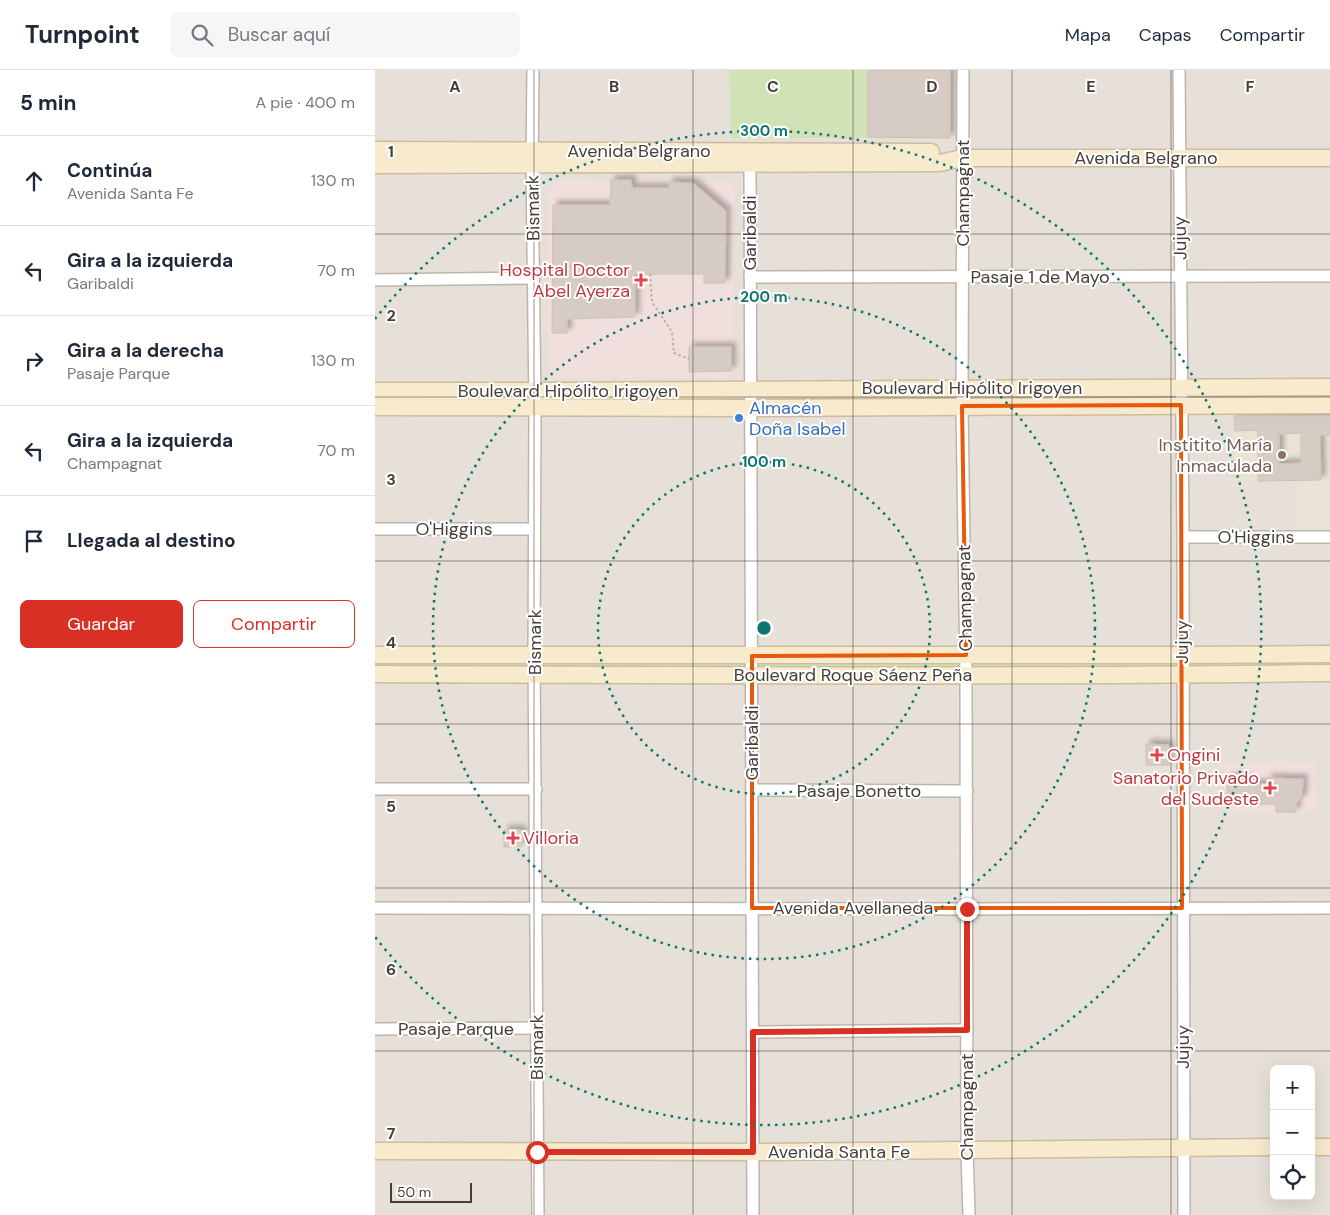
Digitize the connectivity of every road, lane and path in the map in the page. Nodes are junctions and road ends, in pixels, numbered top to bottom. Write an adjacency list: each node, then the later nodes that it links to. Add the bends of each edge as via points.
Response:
1 (533, 70): 6 (street, Bismark)
2 (963, 70): 7 (street, Champagnat)
3 (1179, 70): 9 (street, Jujuy)
4 (375, 150): 6 (street, Avenida Belgrano)
5 (750, 157): 6 (street, Avenida Belgrano); 7 (street, Avenida Belgrano, via 940,162); 14 (street, Garibaldi)
6 (532, 158): 10 (street, Avenida Belgrano); 16 (street, Bismark)
7 (962, 158): 9 (street, Avenida Belgrano); 15 (street, Champagnat)
8 (1330, 158): 9 (street, Avenida Belgrano)
9 (1179, 159): 12 (street, Jujuy)
10 (375, 165)
11 (651, 274): 18 (path, via 652,302 672,332 674,353)
12 (1181, 276): 13 (street, Pasaje 1 de Mayo); 15 (street, Pasaje 1 de Mayo); 20 (street, Jujuy)
13 (1330, 276)
14 (750, 277): 15 (street, Pasaje 1 de Mayo); 22 (street, Garibaldi)
15 (963, 277): 21 (street, Champagnat)
16 (533, 278): 17 (street); 24 (street, Bismark)
17 (375, 280)
18 (689, 359)
19 (1330, 386): 20 (street, Boulevard Hipólito Irigoyen)
20 (1181, 387): 21 (street, Boulevard Hipólito Irigoyen); 26 (street, Jujuy)
21 (962, 388): 22 (street, Boulevard Hipólito Irigoyen); 27 (street, Champagnat)
22 (751, 390): 24 (street, Boulevard Hipólito Irigoyen); 29 (street, Garibaldi)
23 (375, 391): 24 (street, Boulevard Hipólito Irigoyen)
24 (535, 399): 28 (street, Boulevard Hipólito Irigoyen); 29 (street, Boulevard Hipólito Irigoyen); 30 (street, Bismark)
25 (1330, 404): 26 (street, Boulevard Hipólito Irigoyen)
26 (1181, 405): 27 (street, Boulevard Hipólito Irigoyen); 32 (street, Jujuy)
27 (963, 406): 29 (street, Boulevard Hipólito Irigoyen); 36 (street, Champagnat)
28 (375, 407)
29 (751, 408): 39 (street, Garibaldi)
30 (534, 529): 31 (street, O'Higgins); 38 (street, Bismark)
31 (375, 530)
32 (1183, 537): 33 (street, O'Higgins); 37 (street, Jujuy)
33 (1330, 537)
34 (1330, 654): 37 (street, Boulevard Roque Sáenz Peña)
35 (375, 655): 38 (street, Boulevard Roque Sáenz Peña)
36 (966, 655): 37 (street, Boulevard Roque Sáenz Peña); 39 (street, Boulevard Roque Sáenz Peña); 44 (street, Champagnat)
37 (1182, 655): 43 (street, Jujuy)
38 (534, 656): 39 (street, Boulevard Roque Sáenz Peña); 42 (street, Bismark)
39 (752, 656): 45 (street, Garibaldi)
40 (1330, 673): 43 (street, Boulevard Roque Sáenz Peña)
41 (375, 674): 42 (street, Boulevard Roque Sáenz Peña)
42 (535, 674): 45 (street, Boulevard Roque Sáenz Peña); 47 (street, Bismark)
43 (1182, 674): 44 (street, Boulevard Roque Sáenz Peña); 53 (street, Jujuy)
44 (966, 675): 45 (street, Boulevard Roque Sáenz Peña); 49 (street, Champagnat)
45 (752, 676): 48 (street, Garibaldi)
46 (375, 789): 47 (street)
47 (536, 789): 51 (street, Bismark)
48 (752, 790): 49 (street, Pasaje Bonetto); 52 (street, Garibaldi)
49 (967, 791): 55 (street, Champagnat)
50 (375, 908): 51 (street, Avenida Avellaneda)
51 (536, 908): 52 (street, Avenida Avellaneda); 56 (street, Bismark)
52 (752, 908): 55 (street, Avenida Avellaneda); 59 (street, Garibaldi)
53 (1182, 908): 54 (street, Avenida Avellaneda); 55 (street, Avenida Avellaneda); 63 (street, Jujuy)
54 (1330, 908)
55 (967, 909): 58 (street, Champagnat)
56 (537, 1028): 57 (street, Pasaje Parque); 66 (street, Bismark)
57 (375, 1029)
58 (967, 1030): 59 (street); 65 (street, Champagnat)
59 (753, 1032): 67 (street, Garibaldi)
60 (1270, 1147): 63 (street, Avenida Santa Fe)
61 (1315, 1147): 62 (street)
62 (1330, 1147)
63 (1183, 1148): 65 (street, Avenida Santa Fe); 71 (street, Jujuy)
64 (375, 1151): 66 (street, Avenida Santa Fe)
65 (967, 1151): 67 (street, Avenida Santa Fe); 70 (street, Champagnat)
66 (537, 1152): 67 (street, Avenida Santa Fe); 68 (street, Bismark)
67 (753, 1152): 69 (street, Garibaldi)
68 (538, 1215)
69 (753, 1215)
70 (969, 1215)
71 (1184, 1215)

